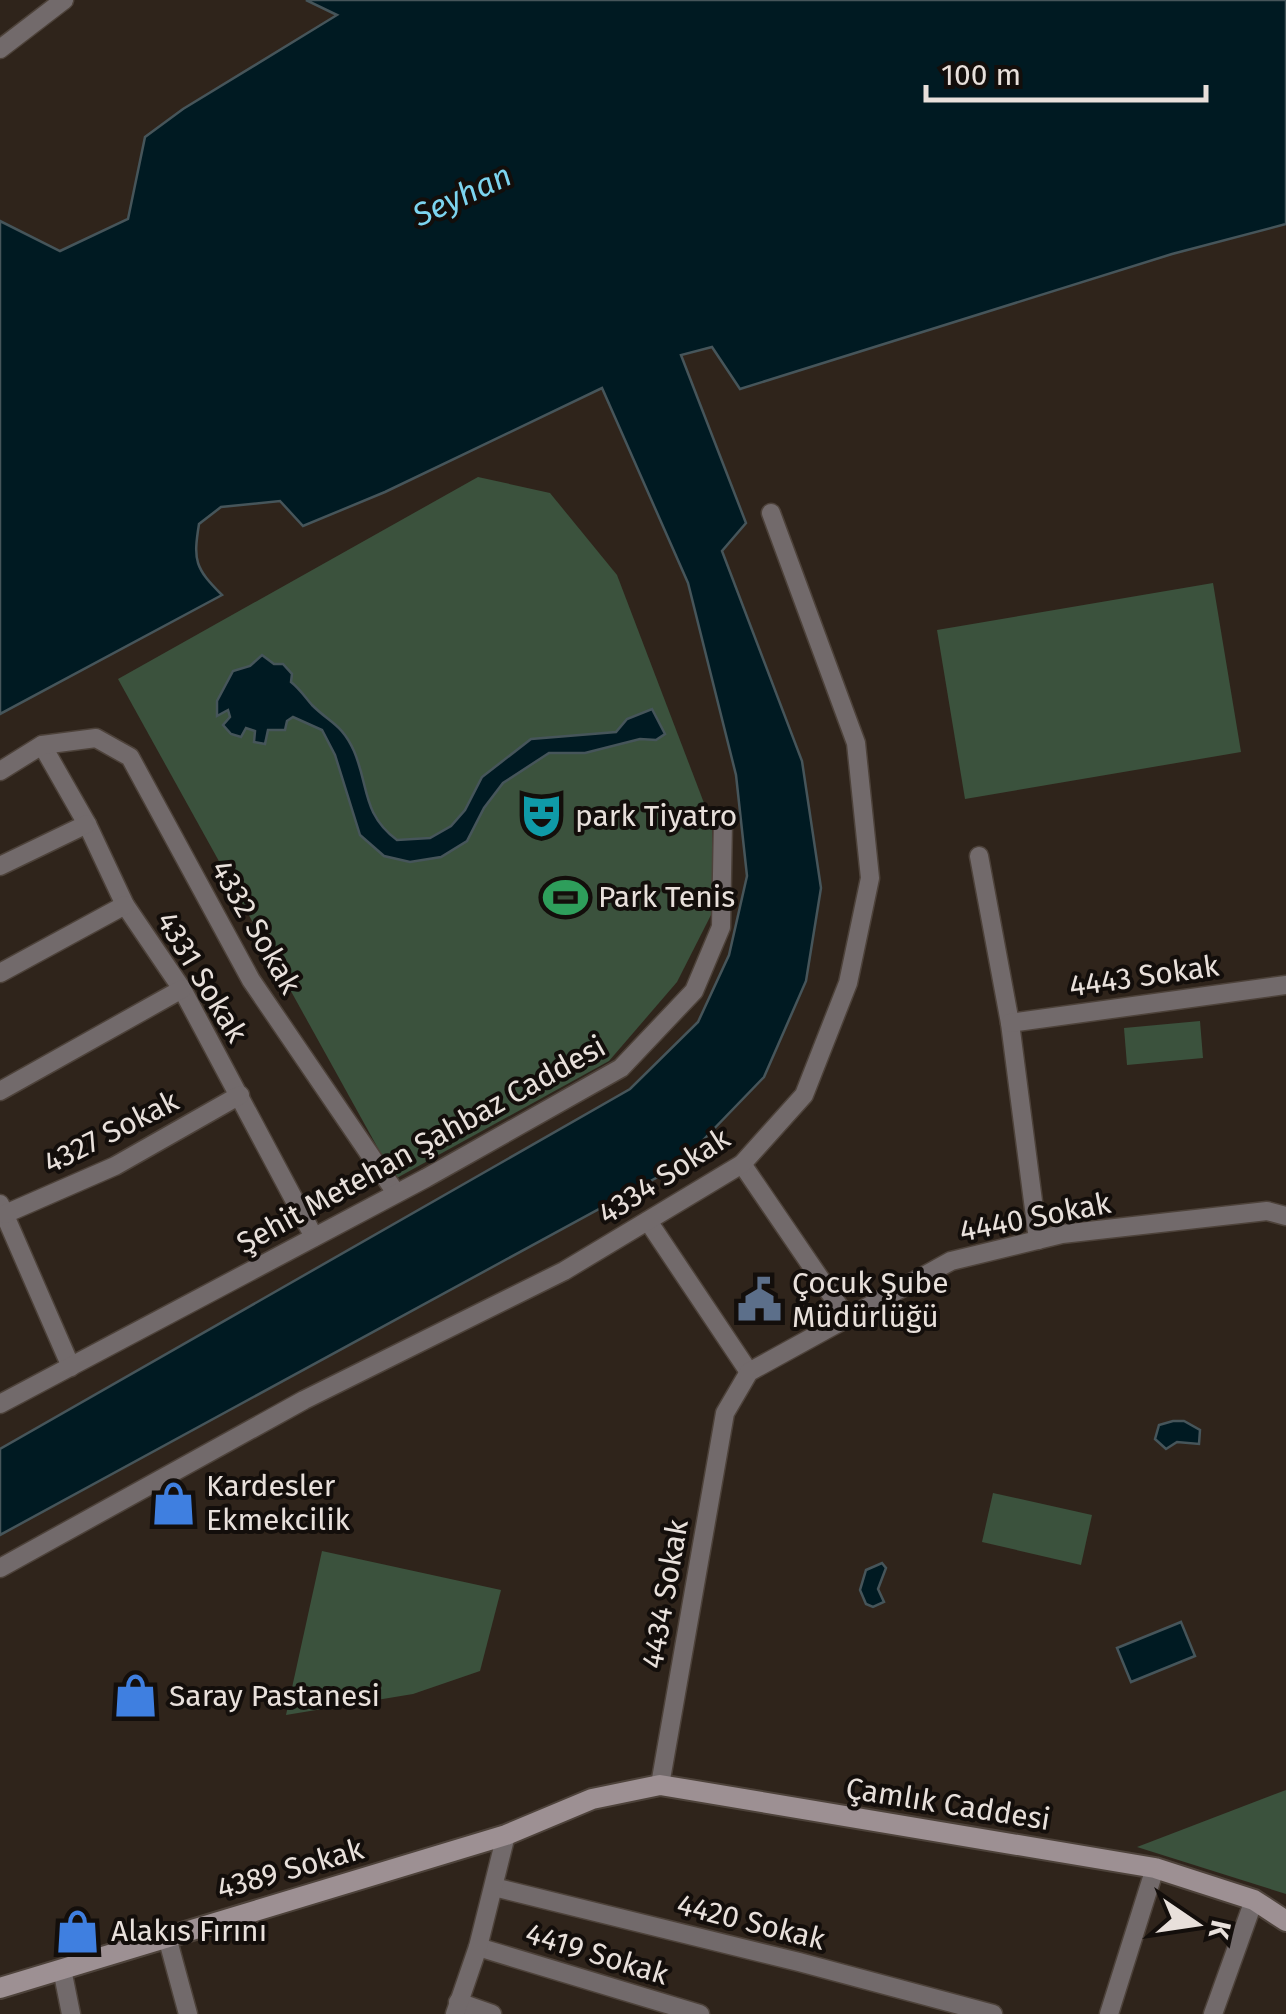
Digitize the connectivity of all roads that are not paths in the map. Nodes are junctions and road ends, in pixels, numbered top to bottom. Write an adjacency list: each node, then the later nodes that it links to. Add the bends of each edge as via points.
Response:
1 (64, 0): 2 (street)
2 (0, 49)
3 (771, 514): 17 (street, 4334 Sokak, via 856,743 870,878 848,983 804,1096)
4 (42, 745): 5 (street); 7 (street, 4331 Sokak); 18 (street, 4332 Sokak, via 96,738 130,757 251,980)
5 (0, 771)
6 (723, 820): 18 (street, Şehit Metehan Şahbaz Caddesi, via 721,927 694,992 621,1068)
7 (87, 824): 9 (street); 10 (street, 4331 Sokak)
8 (980, 856): 14 (street)
9 (0, 866)
10 (125, 905): 11 (street); 13 (street, 4331 Sokak)
11 (0, 973)
12 (1286, 984): 14 (street, 4443 Sokak)
13 (182, 989): 15 (street); 16 (street, 4331 Sokak)
14 (1010, 1023): 23 (street)
15 (0, 1091)
16 (240, 1096): 19 (street, 4327 Sokak, via 115,1166); 22 (street, 4331 Sokak)
17 (742, 1164): 21 (street, 4334 Sokak); 24 (street)
18 (396, 1194): 22 (street, Şehit Metehan Şahbaz Caddesi)
19 (2, 1209): 25 (street)
20 (1286, 1216): 23 (street, 4440 Sokak, via 1267,1211)
21 (648, 1221): 26 (street); 28 (street, 4334 Sokak)
22 (314, 1237): 25 (street, Şehit Metehan Şahbaz Caddesi)
23 (1038, 1240): 24 (street, 4440 Sokak, via 951,1261)
24 (848, 1318): 26 (street, 4440 Sokak)
25 (70, 1367): 27 (street, Şehit Metehan Şahbaz Caddesi)
26 (748, 1372): 29 (street, 4434 Sokak, via 725,1413)
27 (0, 1404)
28 (0, 1568)
29 (660, 1785): 30 (main road, Çamlık Caddesi); 32 (main road, Çamlık Caddesi)
30 (592, 1799): 31 (main road, 4389 Sokak)
31 (506, 1836): 33 (street); 36 (main road, 4389 Sokak)
32 (1155, 1868): 34 (main road, Çamlık Caddesi); 46 (street)
33 (494, 1887): 37 (street); 45 (street, 4420 Sokak)
34 (1254, 1900): 35 (main road, Çamlık Caddesi); 47 (street)
35 (1286, 1921)
36 (168, 1937): 38 (main road, 4389 Sokak); 42 (street)
37 (478, 1947): 40 (street); 44 (street, 4419 Sokak)
38 (62, 1969): 39 (main road, 4389 Sokak); 41 (street)
39 (0, 1988)
40 (457, 2008): 43 (street)
41 (71, 2014)
42 (188, 2014)
43 (492, 2014)
44 (700, 2014)
45 (993, 2014)
46 (1108, 2014)
47 (1213, 2014)

